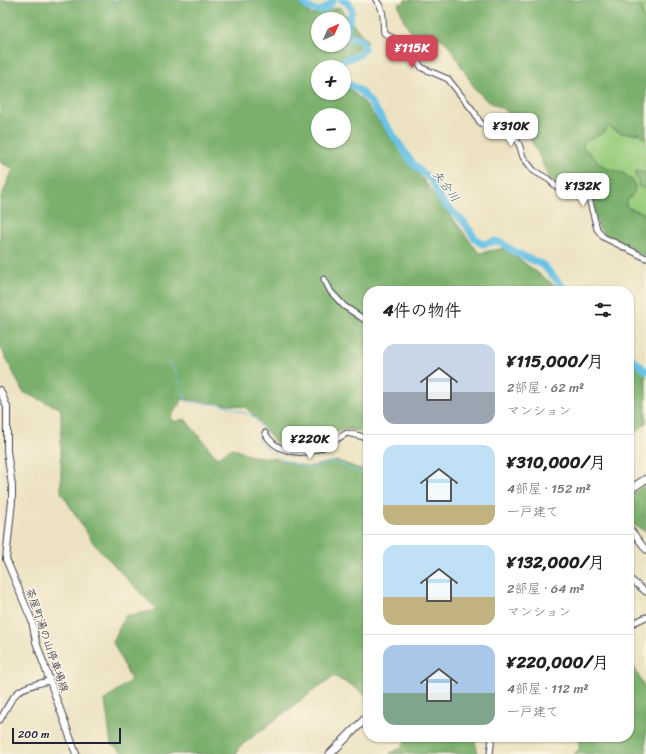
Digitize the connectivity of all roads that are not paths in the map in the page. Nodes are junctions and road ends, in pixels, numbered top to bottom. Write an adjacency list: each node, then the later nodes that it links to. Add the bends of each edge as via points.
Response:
1 (376, 0): 2 (street, via 384,17 384,33 408,47 422,68 448,79 482,124 515,137 523,157 534,171 557,187 579,192 587,197 597,229 603,236)
2 (646, 258)
3 (324, 279): 4 (street, via 344,306)
4 (363, 319)
5 (0, 390): 16 (main road, 茶屋町湯の山停車場線, via 7,407 7,451 12,486 6,559 32,621)
6 (265, 433): 7 (street, via 270,442 282,449 300,454 325,446 347,433)
7 (363, 437)
8 (646, 479): 9 (highway)
9 (634, 487)
10 (634, 534): 11 (street)
11 (646, 550)
12 (634, 582): 13 (street)
13 (646, 592)
14 (646, 617): 15 (street)
15 (634, 623)
16 (49, 681): 17 (street, via 23,687 12,698); 20 (main road, 茶屋町湯の山停車場線)
17 (0, 720)
18 (363, 721): 21 (highway)
19 (491, 742): 22 (street)
20 (76, 754)
21 (330, 754)
22 (490, 754)

